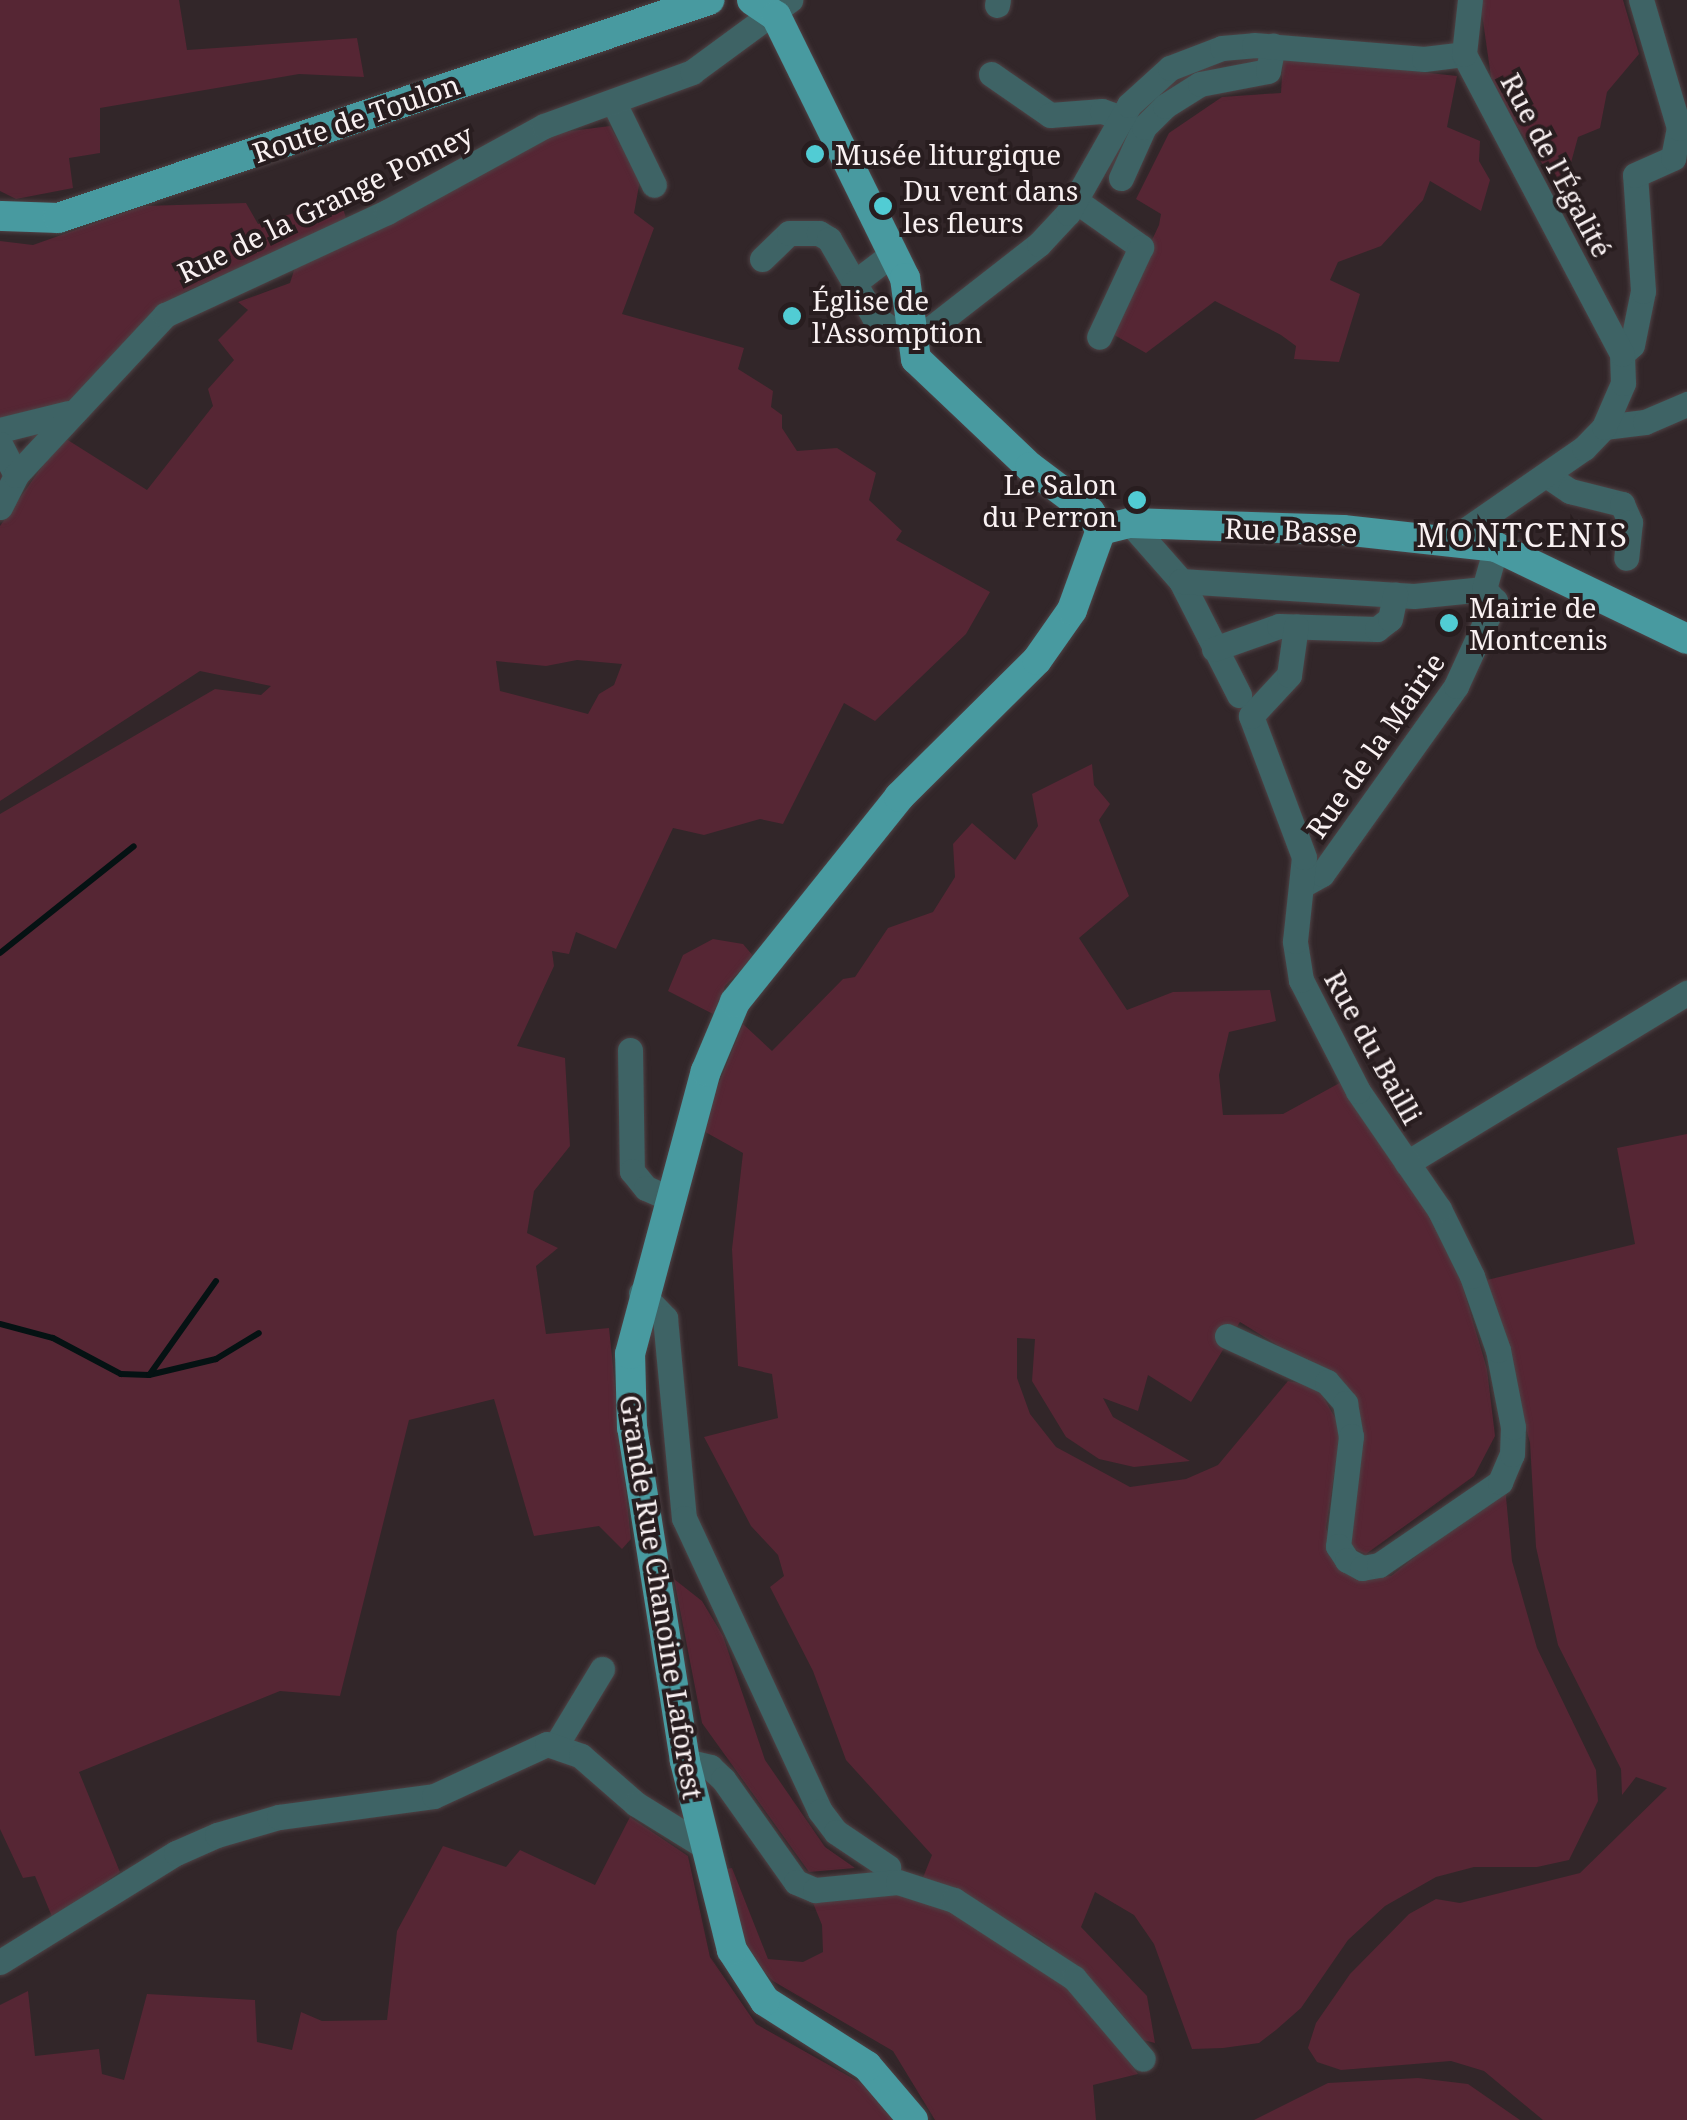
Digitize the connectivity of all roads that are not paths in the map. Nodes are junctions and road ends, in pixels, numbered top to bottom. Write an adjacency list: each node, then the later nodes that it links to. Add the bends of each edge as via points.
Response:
1 (709, 0): 13 (main road, Route de Toulon, via 58,218)
2 (1470, 0): 6 (street)
3 (1641, 0): 19 (street, via 1679,128 1673,158 1635,175 1643,291 1632,345)
4 (773, 5): 8 (street, Rue de la Grange Pomey, via 692,72); 14 (main road)
5 (1273, 45): 6 (street, via 1424,60); 9 (street, via 1194,56 1148,86); 10 (street, via 1268,71 1216,79 1165,106 1144,127)
6 (1464, 54): 19 (street, Rue de l'Égalité)
7 (991, 74): 9 (street, via 1050,115 1102,111)
8 (614, 103): 11 (street); 21 (street, Rue de la Grange Pomey, via 544,126 387,212 165,316)
9 (1121, 118): 12 (street)
10 (1121, 178)
11 (654, 185)
12 (1076, 201): 17 (street, via 1141,247); 18 (street, via 1039,244)
13 (0, 216)
14 (886, 244): 16 (street); 18 (main road, via 913,307)
15 (762, 259): 16 (street, via 788,233 819,233)
16 (854, 283): 18 (street, via 874,317)
17 (1100, 337)
18 (913, 347): 28 (main road, via 1030,467)
19 (1622, 354): 22 (street, via 1622,383)
20 (1687, 404): 22 (street, via 1645,422)
21 (72, 412): 23 (street); 25 (street, Rue de la Grange Pomey)
22 (1604, 427): 26 (street)
23 (0, 430)
24 (0, 444): 25 (street)
25 (16, 474): 27 (street, Rue de la Grange Pomey)
26 (1546, 475): 29 (street); 31 (street, via 1570,491 1622,504 1630,522)
27 (0, 507)
28 (1116, 526): 29 (main road, Rue Basse); 32 (street); 43 (main road, Grande Rue Chanoine Laforest, via 1037,660 899,797 735,1002 706,1071)
29 (1450, 540): 30 (main road, Rue Basse)
30 (1496, 547): 33 (street); 36 (main road, Rue Basse)
31 (1626, 558)
32 (1182, 580): 34 (street); 37 (street)
33 (1484, 589): 34 (street, via 1450,597); 39 (street, Rue de la Mairie, via 1495,601 1485,633 1441,713 1322,874)
34 (1395, 595): 35 (street, via 1390,618 1377,629)
35 (1296, 626): 37 (street); 39 (street, Rue du Bailli, via 1290,675 1251,716 1296,832)
36 (1687, 639)
37 (1214, 650): 38 (street)
38 (1240, 695)
39 (1306, 883): 42 (street, Rue du Bailli, via 1295,941 1301,980 1358,1091)
40 (1687, 993): 42 (street)
41 (630, 1050): 43 (street, via 632,1172)
42 (1407, 1163): 45 (street, Rue du Bailli, via 1439,1209 1498,1350 1512,1454 1500,1482 1380,1565 1362,1568 1338,1546 1351,1436 1345,1402 1327,1382)
43 (668, 1198): 44 (main road, Grande Rue Chanoine Laforest)
44 (641, 1293): 48 (main road, Grande Rue Chanoine Laforest, via 630,1354 632,1428); 50 (street, via 664,1318 684,1518 820,1811 844,1838)
45 (1227, 1336)
46 (602, 1669): 47 (street)
47 (556, 1745): 49 (street, via 581,1756 636,1804); 51 (street, via 527,1750 434,1796 279,1818 217,1835 176,1853)
48 (685, 1761): 49 (main road, Grande Rue Chanoine Laforest); 52 (street, via 710,1767 723,1779 796,1882 815,1890 898,1882 954,1900 1074,1978)
49 (702, 1845): 53 (main road, Grande Rue Chanoine Laforest, via 722,1924 747,1978 794,2023 867,2066)
50 (888, 1867)
51 (0, 1962)
52 (1143, 2059)
53 (913, 2120)

